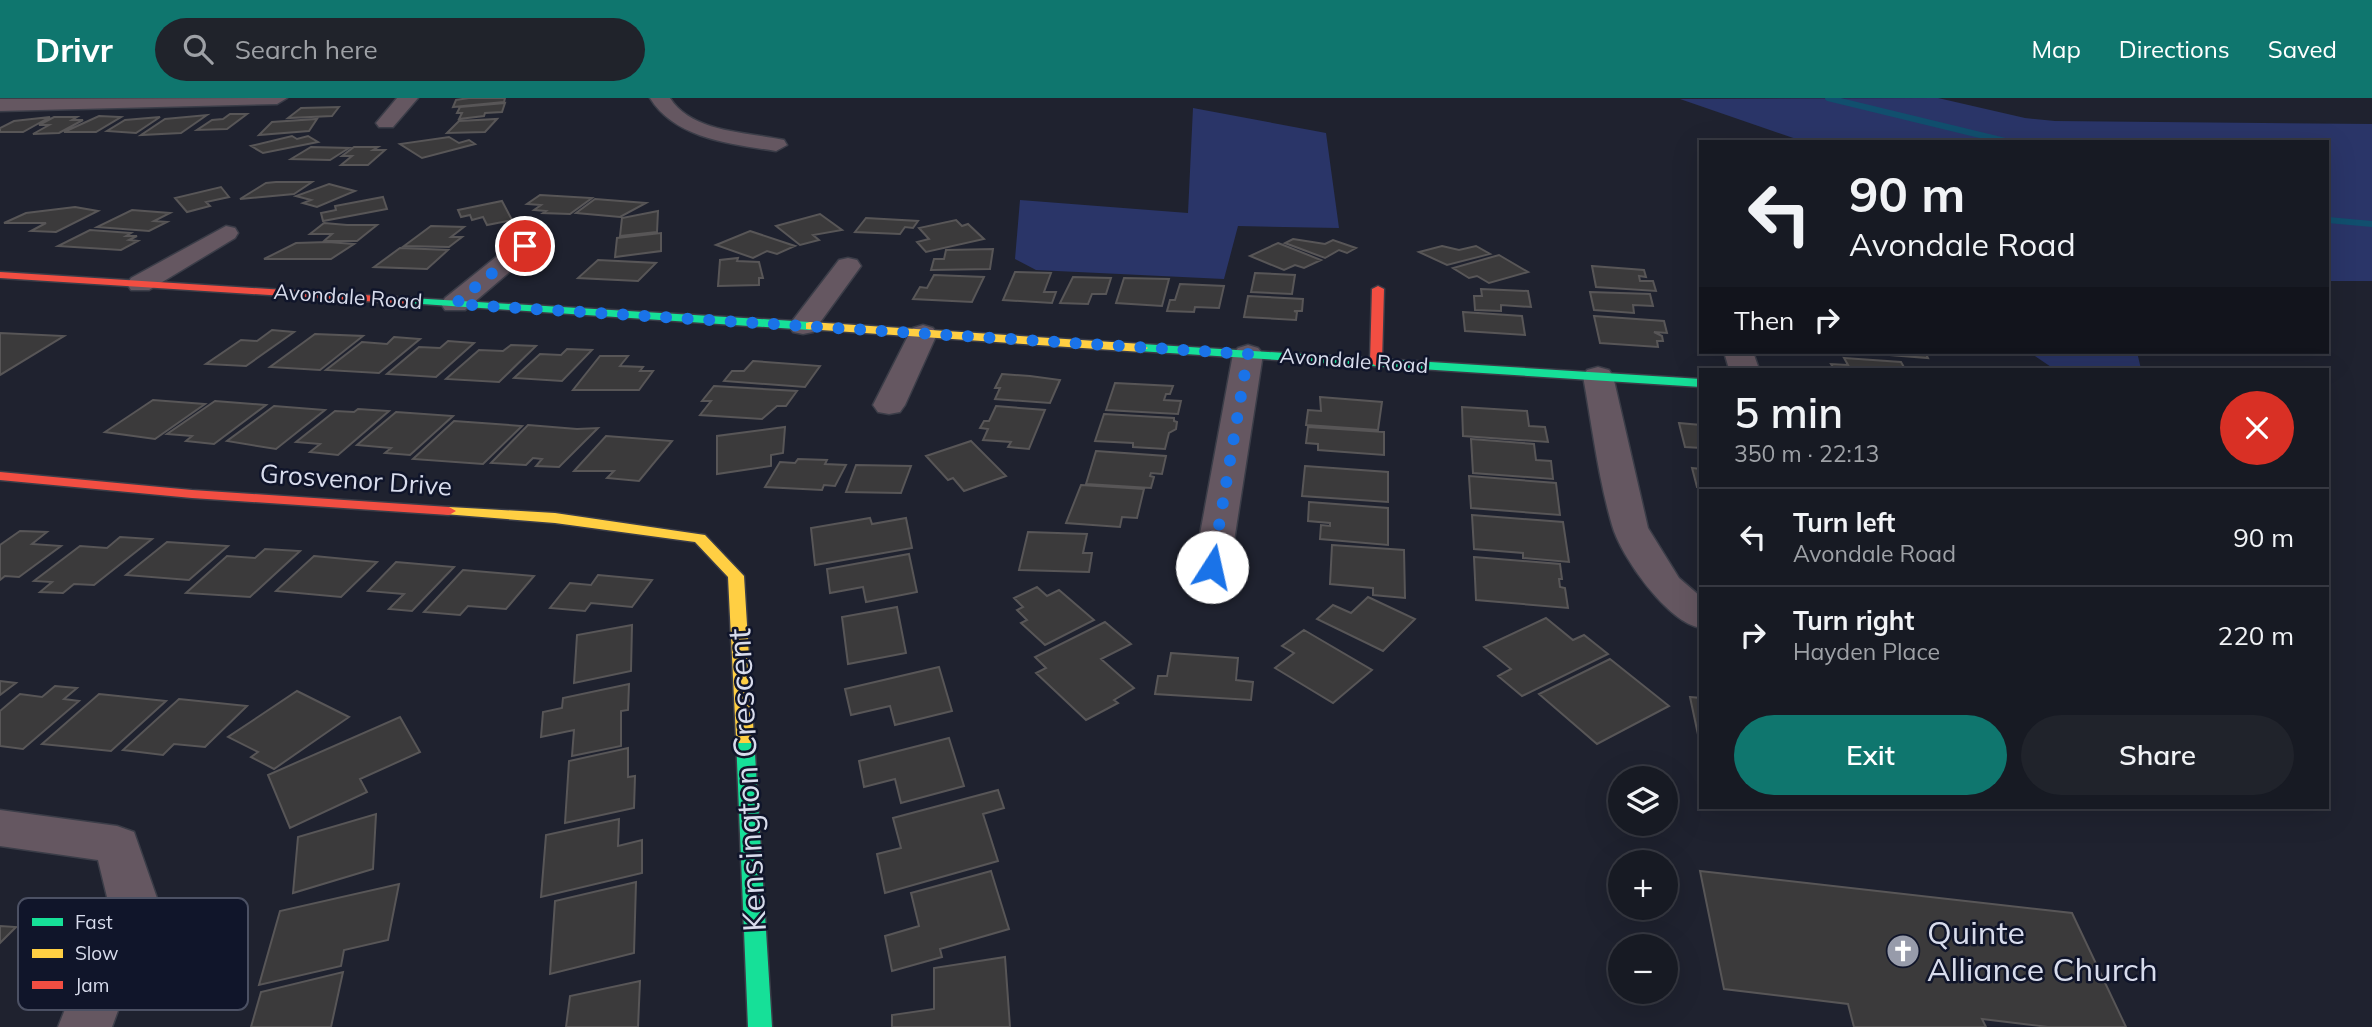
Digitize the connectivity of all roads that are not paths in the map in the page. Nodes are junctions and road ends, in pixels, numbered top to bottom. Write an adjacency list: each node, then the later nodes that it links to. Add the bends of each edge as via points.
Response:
1 (277, 98): 4 (street)
2 (408, 98): 5 (street)
3 (660, 98): 6 (street, via 678,118 711,131)
4 (0, 105)
5 (386, 123)
6 (776, 145)
7 (226, 233): 11 (street)
8 (525, 246): 13 (street)
9 (848, 266): 14 (street)
10 (1, 276): 11 (street, Avondale Road)
11 (140, 284): 13 (street, Avondale Road)
12 (1378, 289): 17 (street)
13 (455, 304): 14 (street, Avondale Road)
14 (803, 326): 15 (street, Avondale Road)
15 (923, 334): 16 (street, Avondale Road); 20 (street)
16 (1248, 354): 17 (street, Avondale Road); 23 (street)
17 (1376, 362): 18 (street, Avondale Road)
18 (1598, 376): 19 (street, Avondale Road); 24 (street, via 1630,527 1665,586)
19 (1699, 383)
20 (889, 405)
21 (0, 477): 22 (street, Grosvenor Drive, via 555,518 700,538)
22 (706, 544): 29 (street, Kensington Crescent, via 736,576)
23 (1212, 567)
24 (1699, 615)
25 (0, 828): 26 (street, via 117,845)
26 (132, 898)
27 (91, 1010): 28 (street)
28 (85, 1027)
29 (760, 1027)

